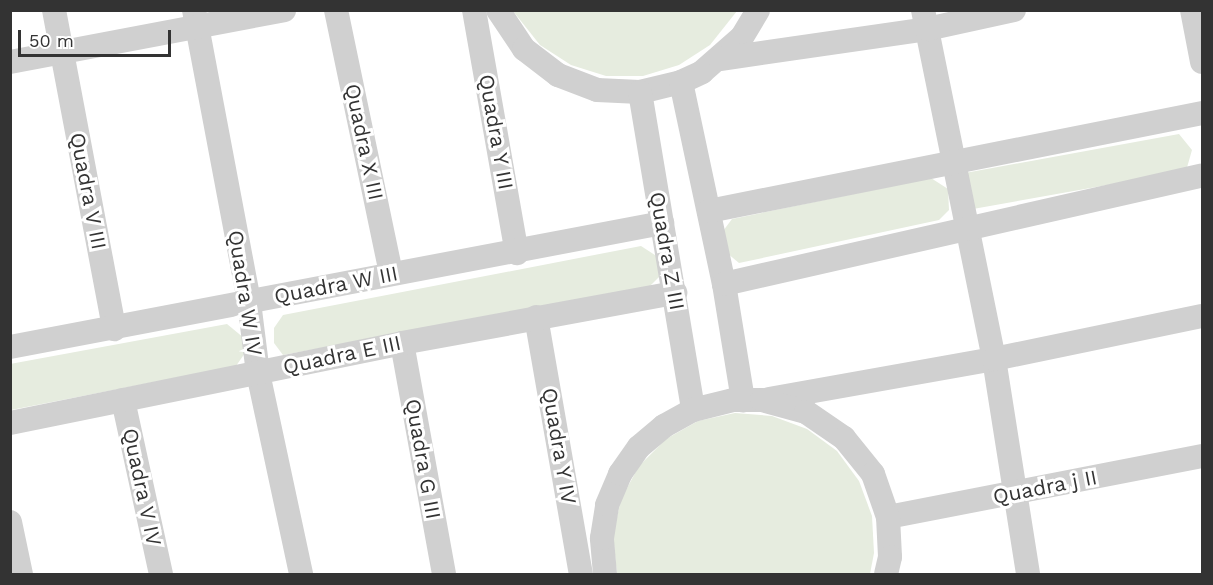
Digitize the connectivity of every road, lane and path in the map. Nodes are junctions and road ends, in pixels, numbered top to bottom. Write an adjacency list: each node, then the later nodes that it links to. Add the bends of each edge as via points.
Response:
1 (54, 10): 12 (street, Quadra V III)
2 (284, 10): 9 (street)
3 (336, 10): 24 (street, Quadra X III)
4 (474, 10): 23 (street, Quadra Y III)
5 (498, 10): 16 (street, via 524,49 558,75 597,90)
6 (758, 10): 13 (street, via 742,37)
7 (1014, 10): 10 (street)
8 (1192, 10): 11 (street)
9 (196, 18): 12 (street); 27 (street, Quadra W IV)
10 (925, 20): 13 (street); 18 (street)
11 (1201, 48)
12 (62, 54): 14 (street); 30 (street, Quadra V III)
13 (720, 59): 15 (street)
14 (10, 62)
15 (681, 82): 16 (street); 20 (street)
16 (640, 92): 21 (street, Quadra Z III)
17 (1203, 113): 18 (street)
18 (953, 163): 20 (street); 22 (street)
19 (1203, 175): 22 (street)
20 (709, 211): 25 (street)
21 (662, 223): 23 (street, Quadra W III); 26 (street, Quadra Z III)
22 (964, 227): 25 (street); 33 (street)
23 (517, 253): 24 (street, Quadra W III)
24 (391, 273): 27 (street, Quadra W III)
25 (724, 284): 36 (street)
26 (675, 293): 29 (street, Quadra E III); 37 (street, Quadra Z III)
27 (249, 302): 30 (street, Quadra W III); 34 (street, Quadra W IV)
28 (1203, 316): 33 (street)
29 (536, 317): 31 (street, Quadra E III); 43 (street, Quadra Y IV)
30 (114, 329): 32 (street, Quadra W III)
31 (402, 343): 34 (street, Quadra E III); 47 (street, Quadra G III)
32 (10, 347)
33 (994, 359): 36 (street); 40 (street)
34 (258, 373): 35 (street, Quadra E III); 46 (street, Quadra W IV)
35 (123, 400): 38 (street, Quadra E III); 45 (street, Quadra V IV)
36 (752, 400): 37 (street); 41 (street, via 806,412 844,438 873,474)
37 (693, 410): 43 (street, via 664,426 639,447 620,474 607,505 602,538)
38 (10, 423)
39 (1203, 456): 40 (street, Quadra j II)
40 (1014, 493): 41 (street, Quadra j II); 49 (street)
41 (888, 517): 48 (street, via 890,557)
42 (10, 522): 44 (street)
43 (589, 573)
44 (21, 574)
45 (161, 574)
46 (301, 574)
47 (444, 574)
48 (886, 574)
49 (1028, 574)

